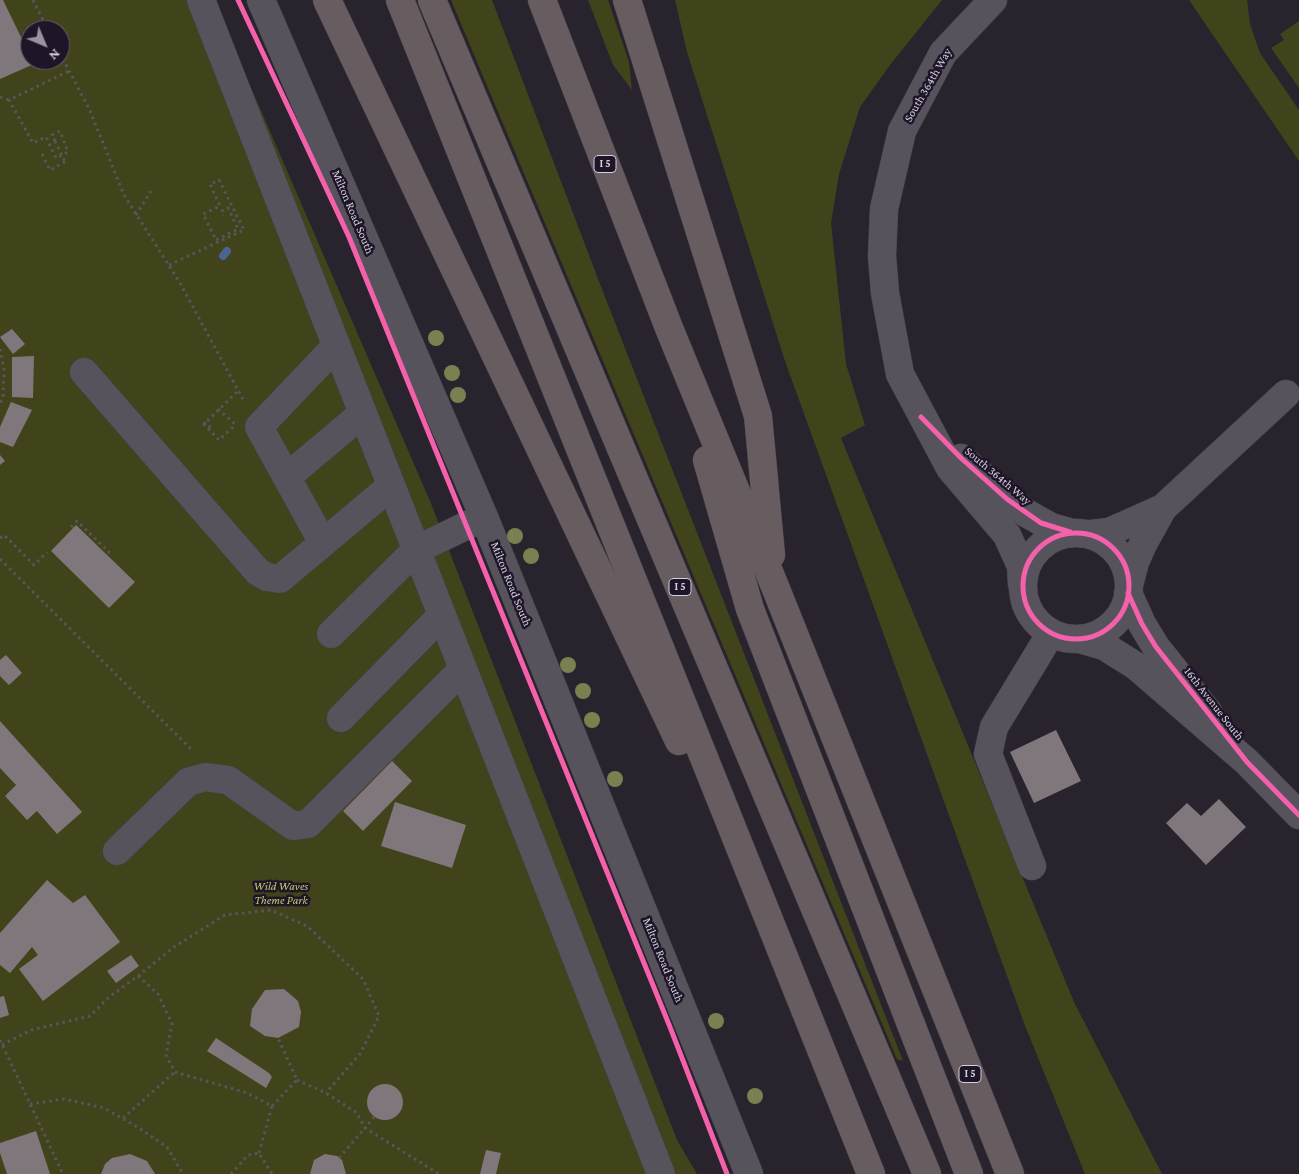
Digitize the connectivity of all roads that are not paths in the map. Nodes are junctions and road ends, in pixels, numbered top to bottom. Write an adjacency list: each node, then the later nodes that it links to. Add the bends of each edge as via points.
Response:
1 (201, 0): 10 (street)
2 (261, 0): 18 (street, Milton Road South)
3 (326, 0): 35 (highway)
4 (400, 0): 35 (highway)
5 (432, 0): 39 (highway, I 5)
6 (542, 0): 9 (highway, I 5)
7 (627, 0): 22 (highway, via 758,416)
8 (992, 0): 14 (street, South 364th Way, via 943,54 924,86 902,131 884,209 882,256 892,338 900,374)
9 (669, 328): 22 (highway, I 5); 40 (highway, I 5, via 750,608)
10 (336, 346): 13 (street); 15 (street, via 259,427)
11 (84, 372): 20 (street, via 258,572 280,579)
12 (1286, 394): 17 (street)
13 (363, 413): 15 (street); 16 (street)
14 (922, 417): 19 (street, South 364th Way, via 1007,499 1041,523); 23 (street, South 364th Way, via 950,468 1007,535 1021,566)
15 (287, 478): 20 (street)
16 (391, 486): 20 (street); 21 (street)
17 (1163, 508): 19 (street, via 1109,532); 24 (street, via 1135,562)
18 (484, 517): 21 (street); 37 (street, Milton Road South)
19 (1081, 534): 23 (street, via 1053,538 1038,549 1027,565); 24 (street, via 1106,542 1118,553 1126,569)
20 (323, 542)
21 (416, 550): 25 (street); 27 (street)
22 (774, 584): 41 (highway, I 5)
23 (1022, 584): 26 (street, via 1030,613)
24 (1129, 589): 28 (street, via 1120,616 1110,628 1096,636); 31 (street, 16th Avenue South, via 1142,624 1156,647)
25 (442, 615): 29 (street); 30 (street)
26 (1051, 633): 28 (street); 34 (street, via 994,728 988,754)
27 (331, 634)
28 (1080, 639): 31 (street, 16th Avenue South, via 1104,646 1136,666)
29 (463, 669): 33 (street, via 308,824 293,826 228,780 205,777 188,782); 36 (street)
30 (341, 718)
31 (1247, 762): 32 (street, 16th Avenue South)
32 (1299, 815)
33 (117, 851)
34 (1032, 866)
35 (795, 985): 38 (highway)
36 (661, 1174)
37 (749, 1174)
38 (871, 1174)
39 (927, 1174)
40 (969, 1174)
41 (1010, 1174)

